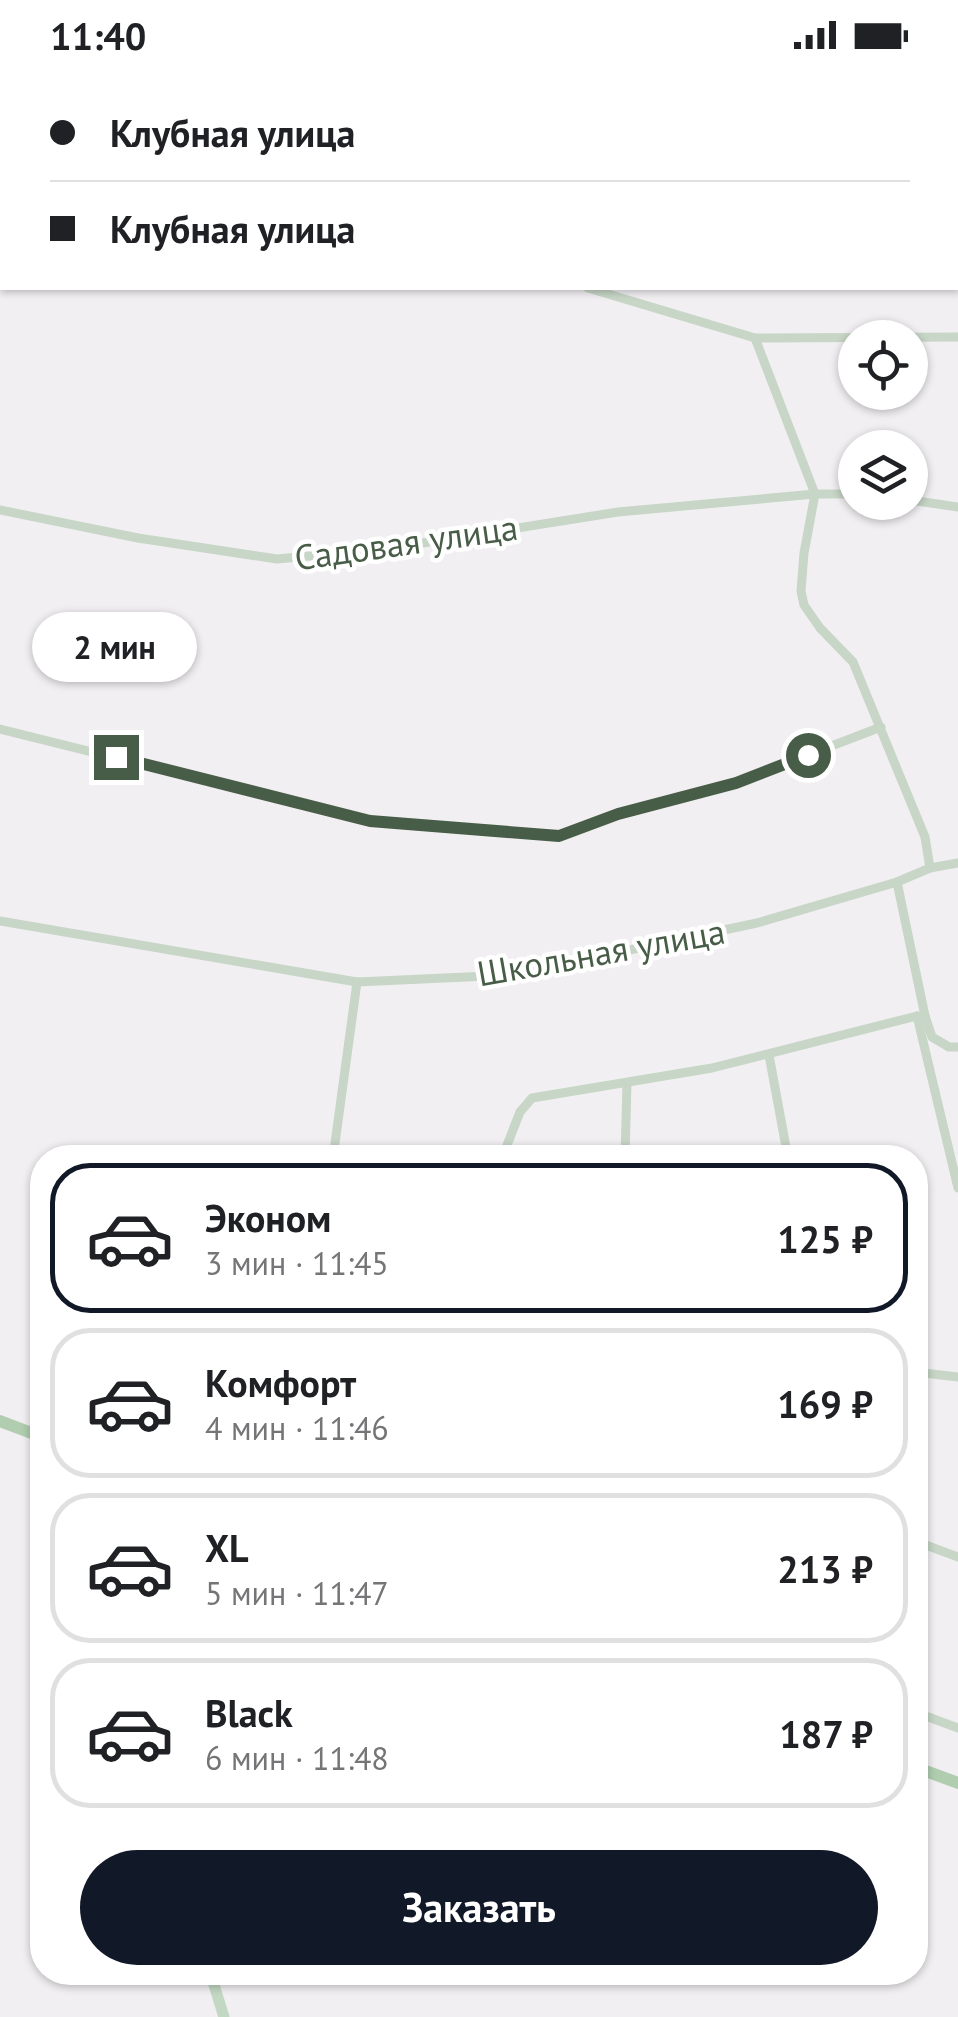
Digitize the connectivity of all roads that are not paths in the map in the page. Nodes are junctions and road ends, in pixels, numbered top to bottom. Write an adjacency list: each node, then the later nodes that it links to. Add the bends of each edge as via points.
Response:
1 (595, 290): 3 (street)
2 (958, 337): 3 (street)
3 (755, 338): 4 (street)
4 (815, 494): 5 (street, Садовая улица); 8 (street, Садовая улица, via 618,512 277,560); 9 (street, via 800,590 804,605 854,662)
5 (838, 494)
6 (928, 503): 7 (street)
7 (958, 507)
8 (0, 510)
9 (881, 726): 10 (street, via 736,783 559,836 370,821); 12 (street, via 926,837)
10 (0, 729)
11 (958, 863): 12 (street, Школьная улица)
12 (930, 868): 13 (street, Школьная улица)
13 (898, 882): 15 (street, Школьная улица, via 757,924 556,967); 16 (street)
14 (0, 921): 15 (street, Школьная улица)
15 (357, 982): 20 (street)
16 (921, 1016): 17 (street, via 932,1037); 18 (street); 24 (street)
17 (958, 1047)
18 (769, 1055): 19 (street); 23 (street)
19 (627, 1083): 21 (street, via 532,1098); 22 (street)
20 (335, 1145)
21 (507, 1145)
22 (625, 1145)
23 (786, 1145)
24 (958, 1188)
25 (928, 1374): 26 (street)
26 (958, 1377)
27 (0, 1421): 28 (main road)
28 (30, 1432)
29 (928, 1546): 30 (street)
30 (958, 1557)
31 (928, 1717): 32 (street)
32 (958, 1728)
33 (928, 1771): 34 (main road)
34 (958, 1783)
35 (214, 1985): 36 (street)
36 (224, 2017)

